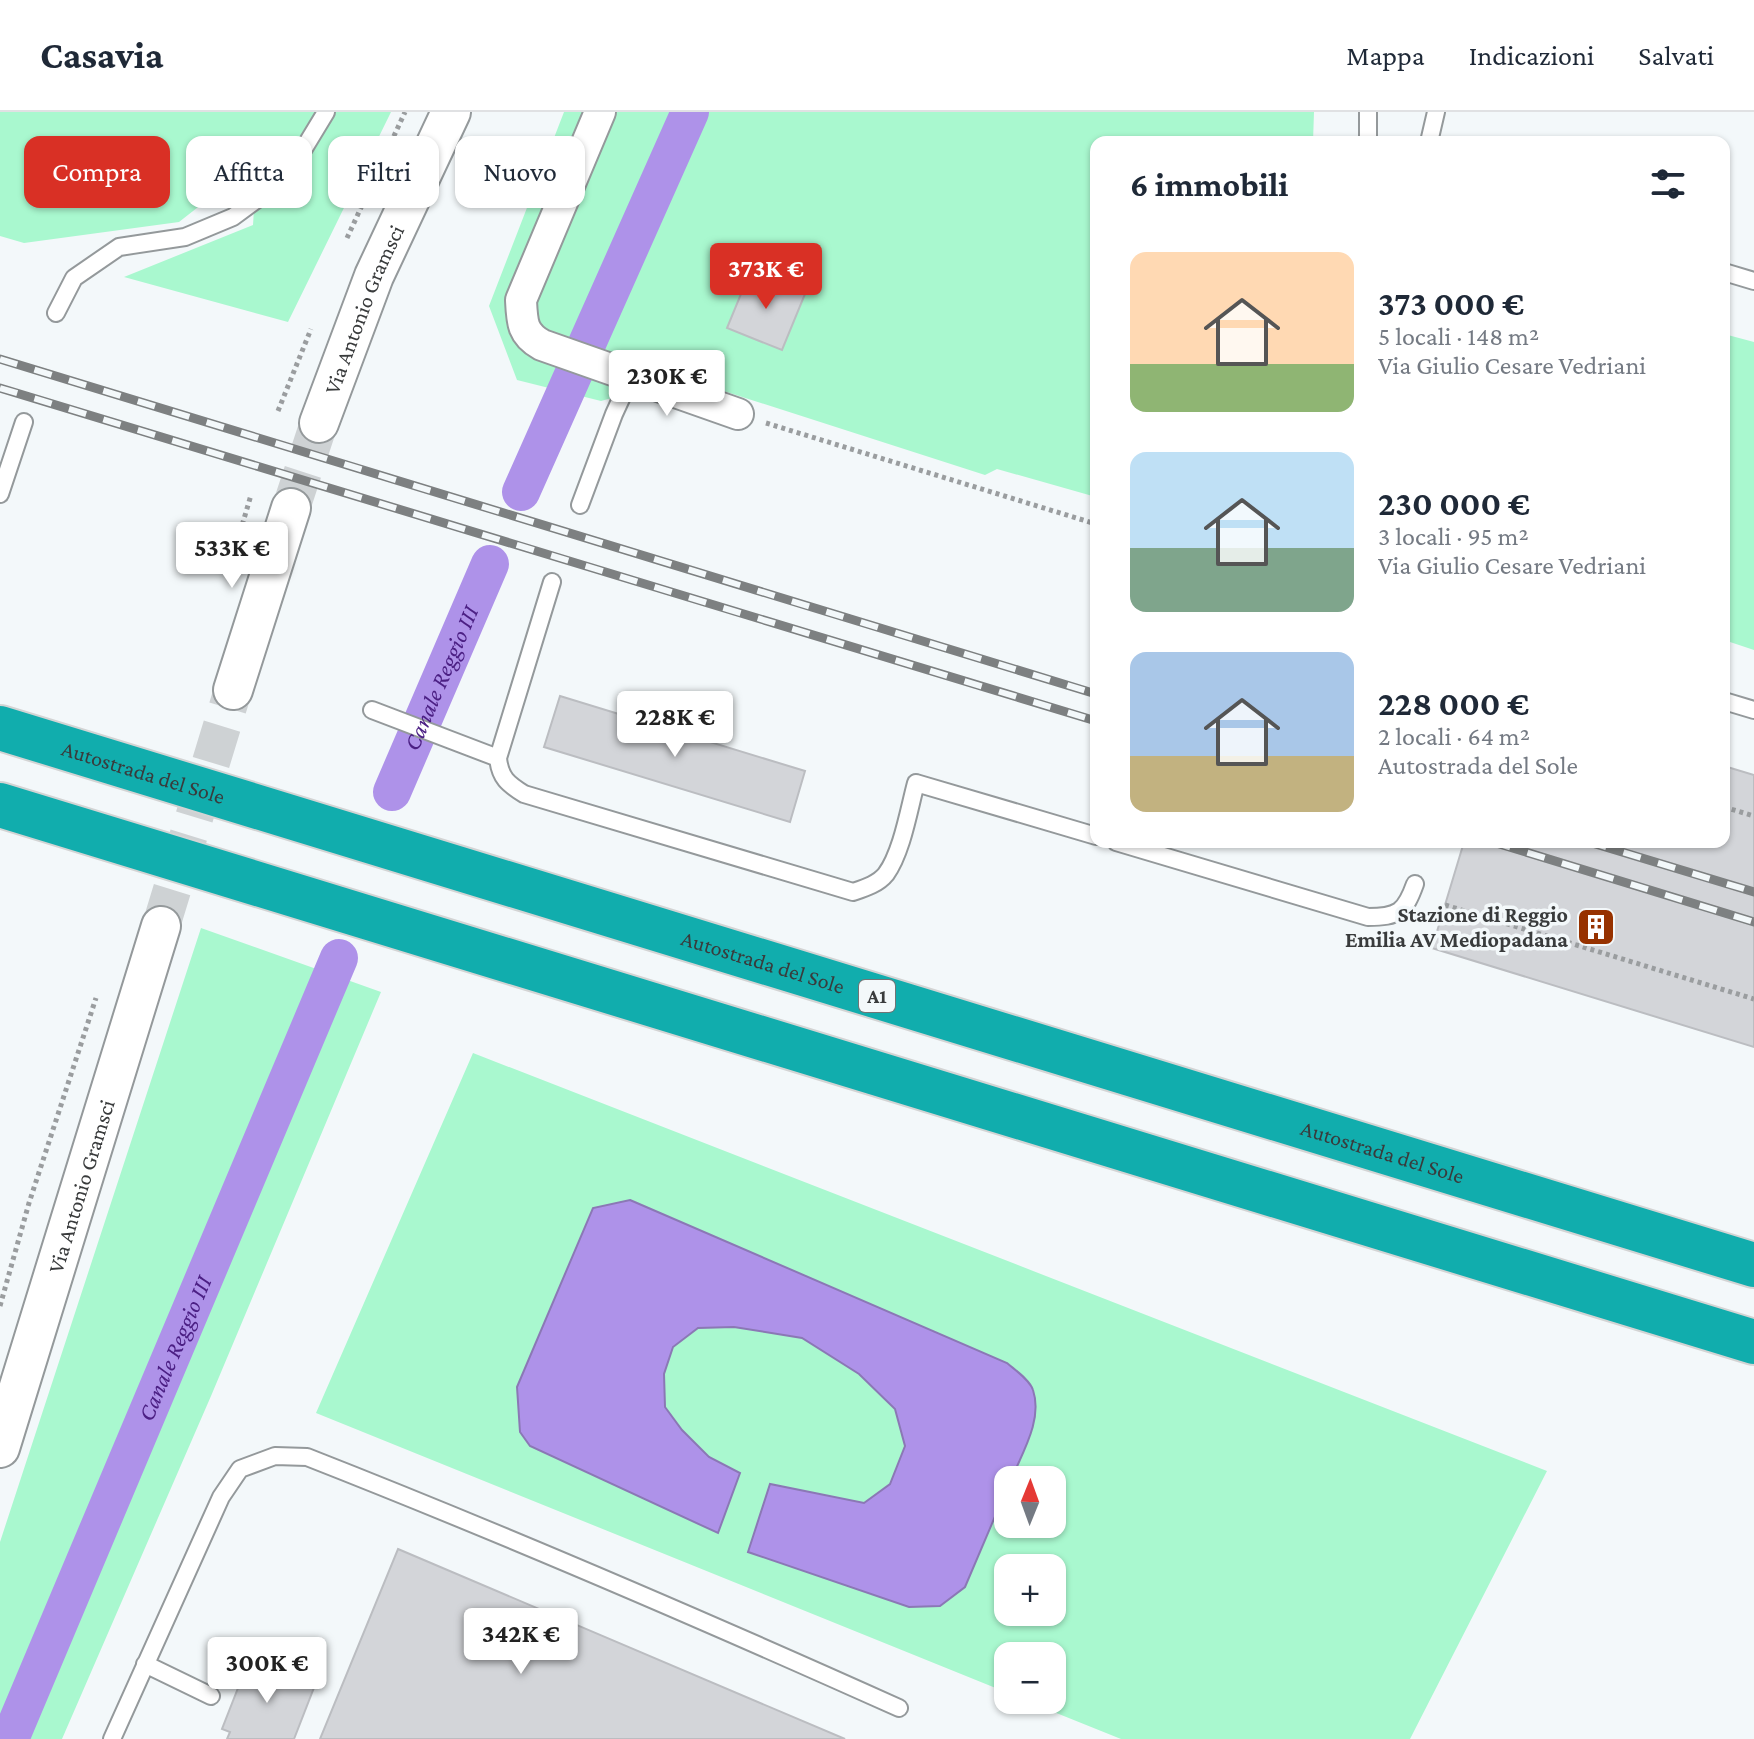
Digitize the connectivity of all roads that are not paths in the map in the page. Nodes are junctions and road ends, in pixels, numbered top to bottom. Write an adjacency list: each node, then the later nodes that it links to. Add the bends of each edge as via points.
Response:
1 (326, 112): 10 (lane, via 286,178 233,217 185,237 119,247 74,278)
2 (451, 112): 14 (street, Via Antonio Gramsci, via 374,276)
3 (600, 112): 11 (street, via 521,300 522,326 542,345)
4 (1368, 112): 6 (lane)
5 (1436, 112): 7 (lane)
6 (1368, 136)
7 (1430, 136)
8 (1730, 274): 9 (lane)
9 (1754, 281)
10 (56, 313)
11 (622, 375): 12 (street); 16 (lane, via 614,414)
12 (738, 414)
13 (24, 422): 15 (lane)
14 (319, 423)
15 (0, 494)
16 (580, 505)
17 (291, 508): 19 (street)
18 (552, 582): 24 (lane)
19 (233, 690)
20 (1730, 703): 22 (lane)
21 (372, 710): 24 (lane)
22 (1754, 710)
23 (0, 728): 30 (highway, Autostrada del Sole / A1)
24 (498, 758): 26 (lane, via 507,783 524,794 853,892 885,875 916,783)
25 (0, 805): 31 (highway)
26 (1090, 834)
27 (1136, 848): 28 (lane, via 1368,917 1390,917 1407,905)
28 (1415, 884)
29 (161, 926): 32 (street, Via Antonio Gramsci)
30 (1754, 1265)
31 (1754, 1342)
32 (0, 1448)
33 (145, 1664): 34 (lane); 35 (lane, via 221,1497 240,1469 275,1456 307,1457 564,1560); 36 (lane)
34 (211, 1696)
35 (899, 1708)
36 (112, 1739)

